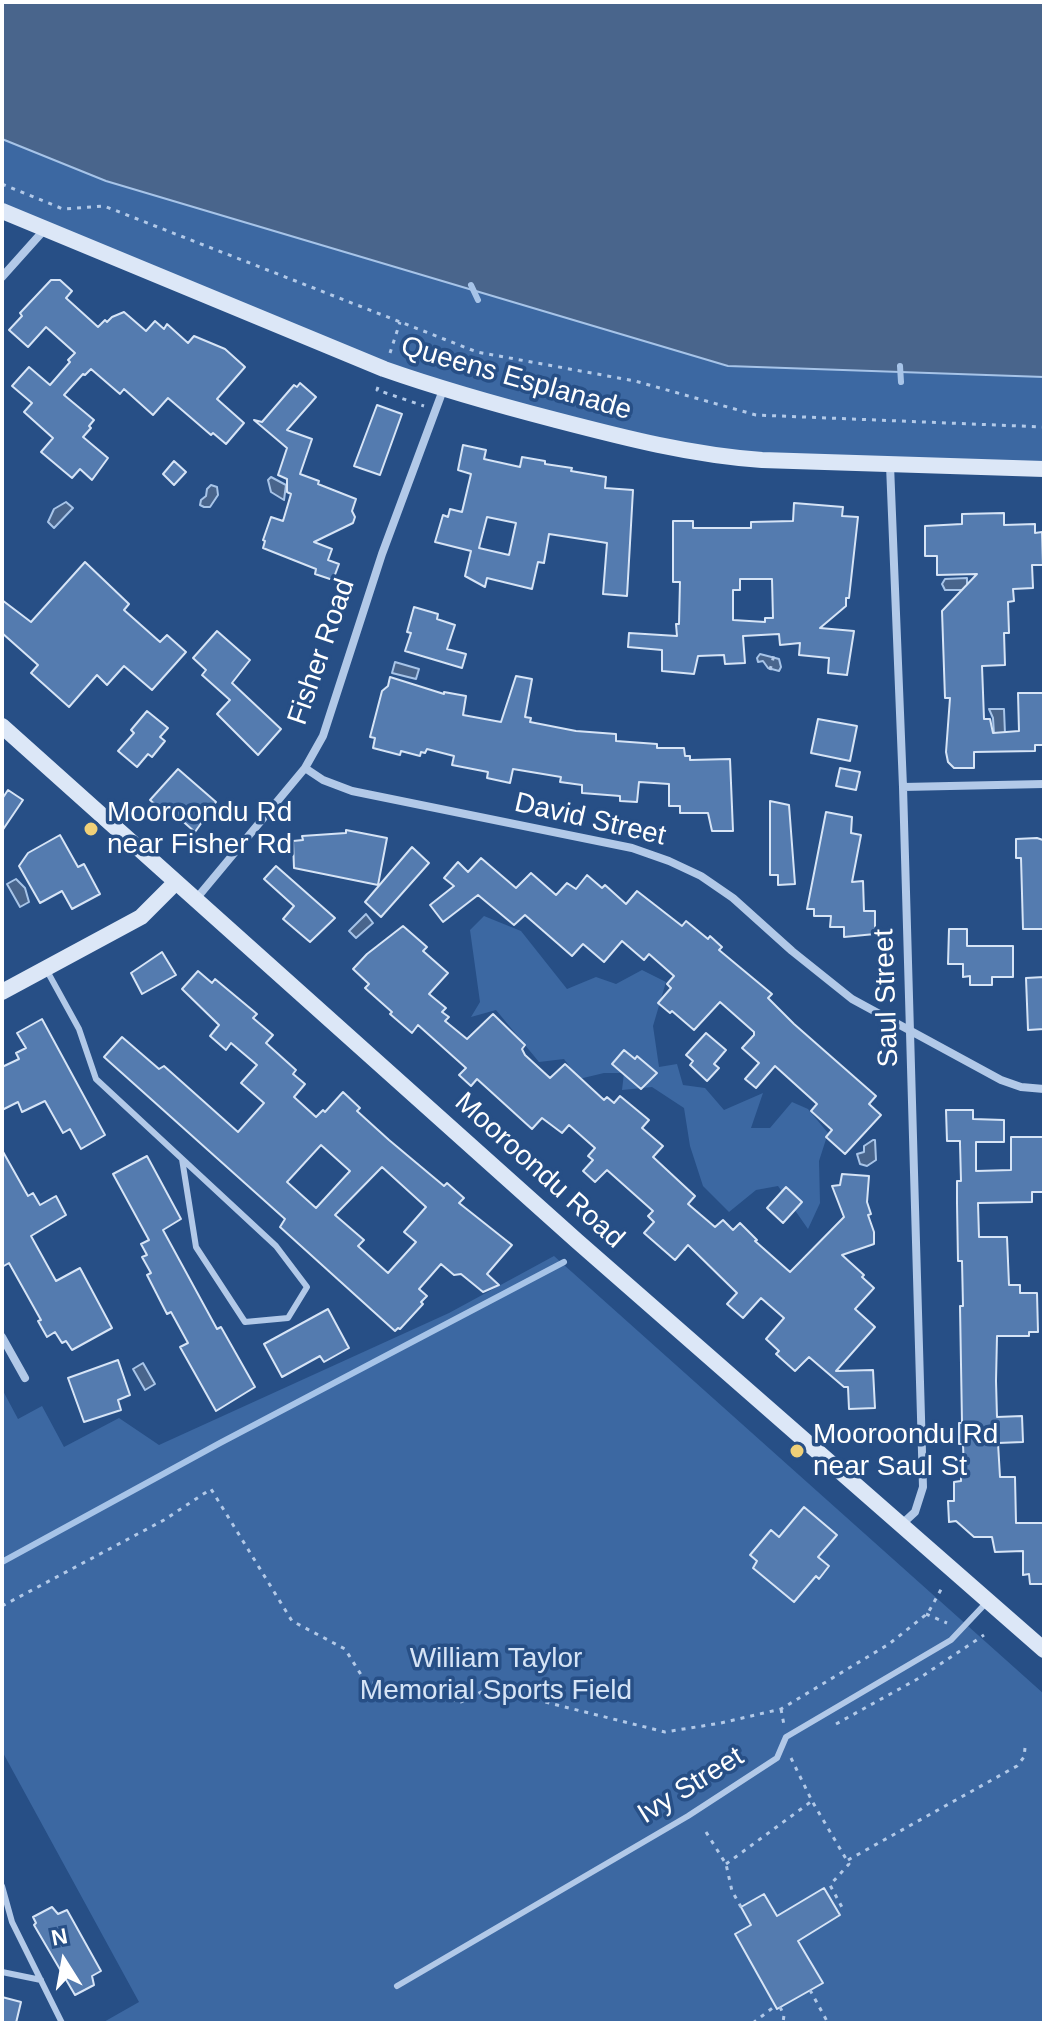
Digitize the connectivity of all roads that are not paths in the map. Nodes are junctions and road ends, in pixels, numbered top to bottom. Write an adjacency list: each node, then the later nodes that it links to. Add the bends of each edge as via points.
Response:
1 (2, 211): 2 (street, Queens Esplanade)
2 (45, 229): 3 (street); 4 (street, Queens Esplanade)
3 (2, 277)
4 (443, 390): 5 (street, Queens Esplanade, via 657,447 716,457); 8 (street, Fisher Road, via 323,736)
5 (890, 464): 6 (street, Queens Esplanade); 10 (street, Saul Street)
6 (1044, 469)
7 (2, 726): 11 (street, Mooroondu Road)
8 (305, 768): 12 (street, Fisher Road); 15 (street, David Street, via 352,791 632,848 669,861 733,898 852,999)
9 (1044, 784): 10 (street)
10 (903, 787): 15 (street, Saul Street)
11 (176, 882): 12 (street, Mooroondu Road); 13 (street, via 141,917)
12 (196, 899): 20 (street, Mooroondu Road)
13 (46, 969): 14 (street); 17 (lane, via 79,1029 96,1079)
14 (2, 992)
15 (910, 1032): 16 (street, David Street, via 1001,1080); 20 (street, Saul Street, via 923,1487 915,1512)
16 (1044, 1089)
17 (182, 1159): 17 (lane, via 276,1246 307,1287 288,1318 245,1322 196,1247)
18 (2, 1337): 19 (street)
19 (25, 1378)
20 (902, 1524): 21 (street, Mooroondu Road)
21 (988, 1602): 22 (street, Mooroondu Road); 26 (lane, Ivy Street, via 951,1640 786,1737 777,1758 688,1816)
22 (1044, 1650)
23 (2, 1886): 25 (lane, via 12,1922)
24 (2, 1972): 25 (lane)
25 (41, 1980): 27 (lane)
26 (397, 1986)
27 (62, 2023)

